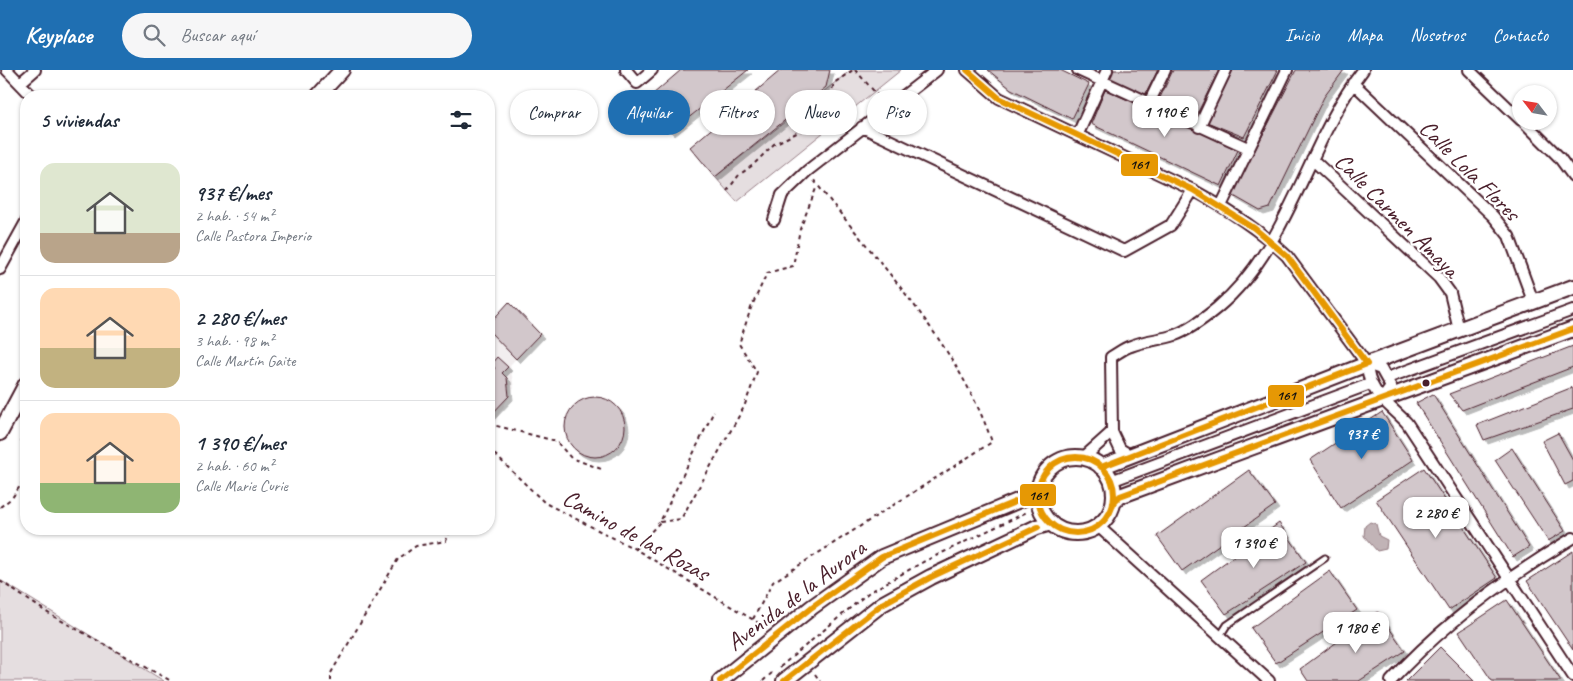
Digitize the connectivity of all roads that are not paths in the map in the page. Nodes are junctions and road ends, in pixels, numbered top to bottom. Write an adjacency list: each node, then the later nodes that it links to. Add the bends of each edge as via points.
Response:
1 (8, 70): 15 (street)
2 (35, 70): 15 (street)
3 (342, 70): 19 (street)
4 (626, 70): 5 (street, via 637,83)
5 (652, 70)
6 (937, 70): 22 (street)
7 (967, 70): 25 (street, via 999,98)
8 (1078, 70): 16 (street)
9 (1108, 70): 16 (street)
10 (1165, 70): 20 (street)
11 (1226, 70): 23 (street)
12 (1287, 70): 26 (street)
13 (1363, 70): 17 (street)
14 (1469, 70): 21 (street)
15 (20, 83): 18 (street)
16 (1102, 83): 20 (street); 25 (street)
17 (1353, 83): 27 (street); 36 (street, Calle Lola Flores, via 1493,216 1509,236)
18 (26, 90)
19 (324, 90)
20 (1149, 103): 23 (street)
21 (1512, 111)
22 (862, 127): 29 (street, via 1124,252 1171,225); 31 (street, via 807,171 782,196)
23 (1199, 127): 26 (street)
24 (1532, 130): 28 (street)
25 (1077, 136): 29 (street)
26 (1248, 148): 30 (street)
27 (1312, 159): 33 (street); 39 (street, Calle Carmen Amaya, via 1439,278 1450,293)
28 (1573, 176)
29 (1192, 190): 30 (street)
30 (1221, 206): 33 (street)
31 (774, 220)
32 (20, 233): 34 (street)
33 (1272, 241): 40 (street, via 1287,256); 45 (street, via 1253,271 1217,308 1177,334 1131,346 1111,357)
34 (0, 269)
35 (1573, 287): 36 (street)
36 (1533, 301): 39 (street)
37 (1573, 310): 41 (street)
38 (1573, 329): 44 (street)
39 (1459, 330): 40 (street)
40 (1367, 364): 41 (street, via 1381,368); 42 (street); 47 (street)
41 (1387, 378): 44 (street, via 1391,387)
42 (1370, 384): 44 (street, via 1374,392); 50 (street)
43 (20, 395): 46 (street)
44 (1384, 398): 52 (street, via 1120,496); 57 (street, via 1407,423)
45 (1112, 432): 47 (street, via 1120,449); 48 (street)
46 (0, 433)
47 (1130, 455): 49 (street)
48 (1083, 458): 49 (street); 51 (street, via 1071,457 1049,468)
49 (1101, 467): 50 (street)
50 (1111, 481): 52 (street)
51 (1033, 494): 53 (street); 60 (street, Avenida de la Aurora, via 882,557 812,607)
52 (1113, 503): 54 (street)
53 (1044, 525): 54 (street, via 1074,533); 61 (street, via 931,577 882,604)
54 (1098, 526): 58 (street)
55 (1573, 538): 57 (street)
56 (1325, 558): 58 (lane, via 1227,625)
57 (1509, 578): 59 (street); 63 (street, via 1418,652)
58 (1219, 637): 62 (street)
59 (1573, 676)
60 (720, 681)
61 (784, 681)
62 (1269, 681)
63 (1391, 681)

